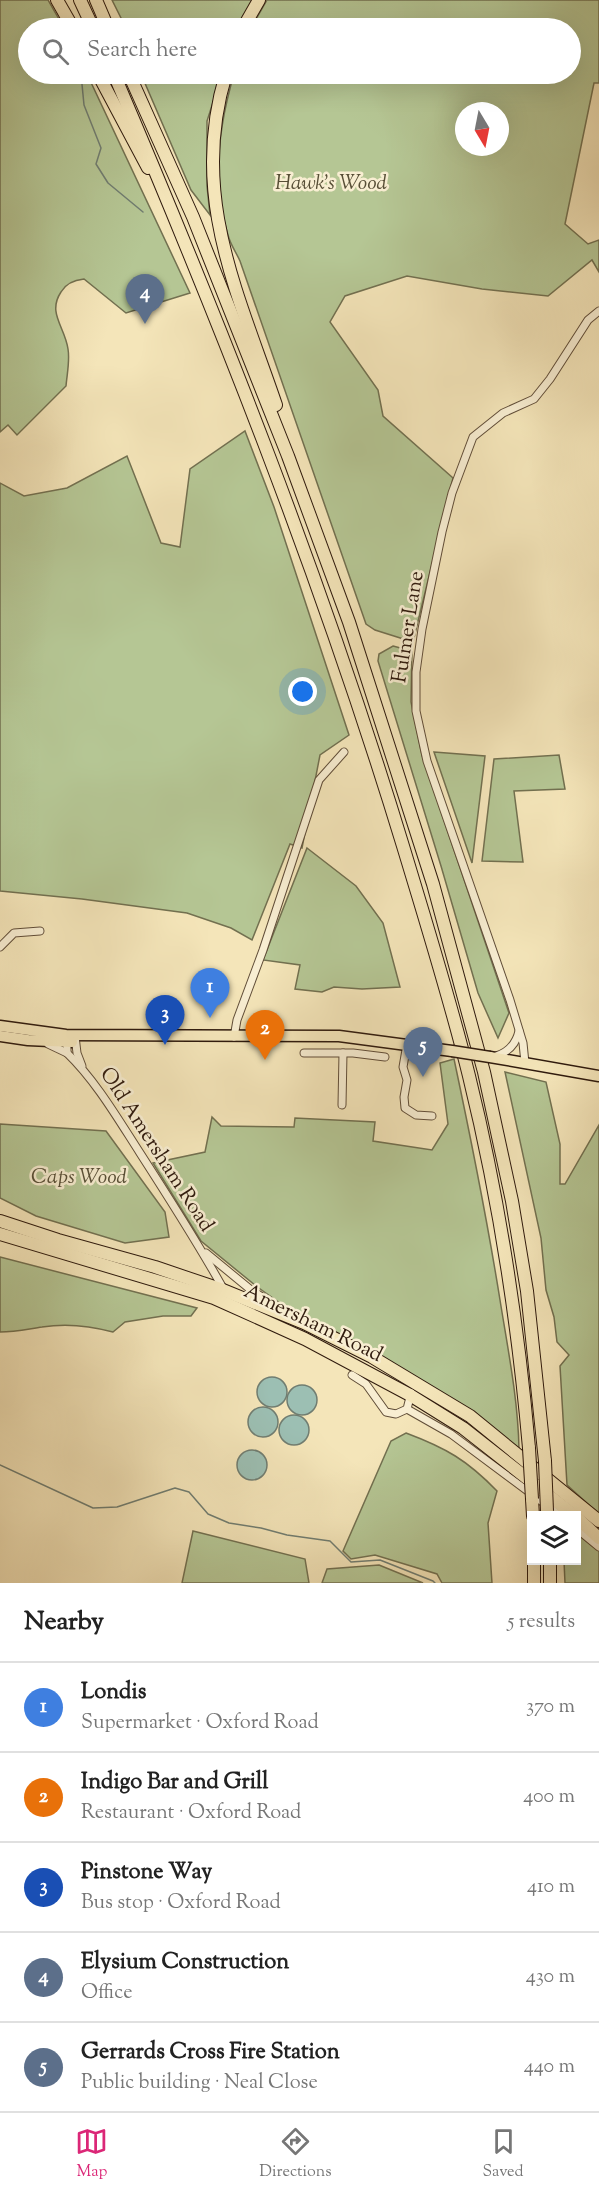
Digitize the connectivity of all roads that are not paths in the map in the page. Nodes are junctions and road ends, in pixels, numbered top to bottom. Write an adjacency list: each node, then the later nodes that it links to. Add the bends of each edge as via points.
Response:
1 (57, 0): 5 (highway)
2 (80, 0): 6 (highway)
3 (96, 0): 7 (highway)
4 (259, 0): 8 (highway)
5 (67, 18)
6 (88, 18)
7 (104, 18)
8 (249, 18)
9 (103, 84): 13 (highway)
10 (118, 84): 13 (highway)
11 (133, 84): 15 (highway, via 193,217)
12 (223, 84): 15 (highway, via 213,138 216,218 229,270 278,412)
13 (165, 198): 46 (highway, bridge, via 274,466 331,623 456,1024 504,1249 517,1336)
14 (599, 310): 20 (street, Fulmer Lane, via 534,399 503,413 473,437 442,532 416,672 416,711 427,761)
15 (288, 456): 47 (highway, bridge, via 349,622 407,799 484,1072 525,1280)
16 (344, 752): 22 (street, via 319,780)
17 (40, 931): 18 (street, via 14,933)
18 (0, 947)
19 (0, 1026): 24 (main road)
20 (520, 1030): 30 (street, via 510,1049); 31 (street, Fulmer Lane)
21 (0, 1036): 24 (main road)
22 (234, 1037): 23 (main road); 24 (main road, via 184,1035)
23 (353, 1038): 25 (main road); 28 (street)
24 (70, 1042): 32 (street, Old Amersham Road); 32 (street, Old Amersham Road)
25 (407, 1044): 30 (main road, bridge); 35 (street, via 403,1067 407,1080 405,1108 416,1115)
26 (304, 1053): 27 (street)
27 (343, 1053): 28 (street); 34 (street)
28 (353, 1053): 29 (street)
29 (385, 1057)
30 (490, 1057): 31 (main road)
31 (525, 1063): 33 (main road)
32 (83, 1068): 38 (street, Old Amersham Road)
33 (599, 1076)
34 (342, 1105)
35 (432, 1116)
36 (0, 1221): 39 (highway)
37 (0, 1234): 40 (highway, Amersham Road, via 214,1298)
38 (202, 1249): 39 (street, Old Amersham Road); 41 (street, Old Amersham Road, via 251,1290)
39 (223, 1290): 40 (street, Old Amersham Road); 41 (highway)
40 (250, 1314): 44 (highway, Amersham Road)
41 (304, 1323): 43 (highway)
42 (352, 1375): 45 (street, via 366,1384 386,1412 396,1414)
43 (417, 1383): 44 (street); 51 (highway, via 470,1416)
44 (410, 1395): 45 (street); 49 (highway, Amersham Road, via 463,1428)
45 (407, 1409): 48 (street, via 451,1434)
46 (533, 1511)
47 (548, 1511)
48 (556, 1511)
49 (570, 1511)
50 (581, 1521): 53 (highway, Amersham Road)
51 (599, 1521)
52 (581, 1532): 54 (street)
53 (599, 1538)
54 (599, 1547)
55 (534, 1565): 57 (highway)
56 (550, 1565): 58 (highway)
57 (534, 1583)
58 (550, 1583)

